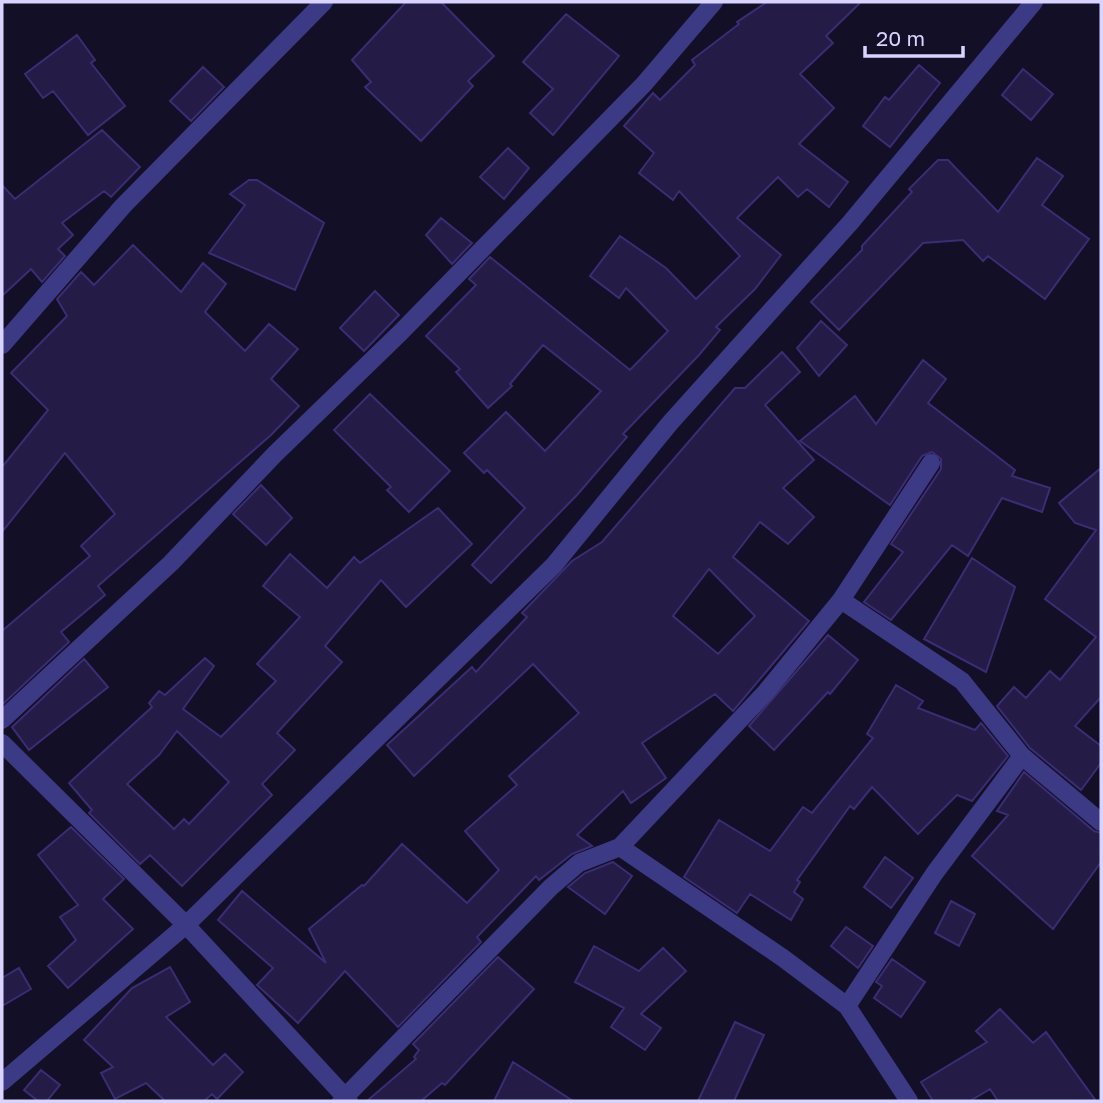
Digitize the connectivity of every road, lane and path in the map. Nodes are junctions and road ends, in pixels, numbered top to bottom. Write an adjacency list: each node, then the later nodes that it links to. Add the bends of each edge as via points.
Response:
1 (324, 2): 4 (street, via 123,206)
2 (714, 2): 7 (street, via 644,84 409,324 171,563)
3 (1034, 2): 12 (street, via 850,223 670,423 554,565)
4 (2, 345)
5 (931, 463): 6 (street)
6 (841, 600): 9 (street, via 962,681); 11 (street, via 765,693)
7 (2, 720)
8 (2, 743): 12 (street)
9 (1022, 756): 10 (street); 13 (street, via 934,874)
10 (1101, 822)
11 (620, 847): 13 (street); 15 (street, via 579,863 551,887)
12 (186, 925): 14 (street); 15 (street)
13 (847, 1006): 16 (street)
14 (2, 1082)
15 (345, 1100)
16 (909, 1101)

